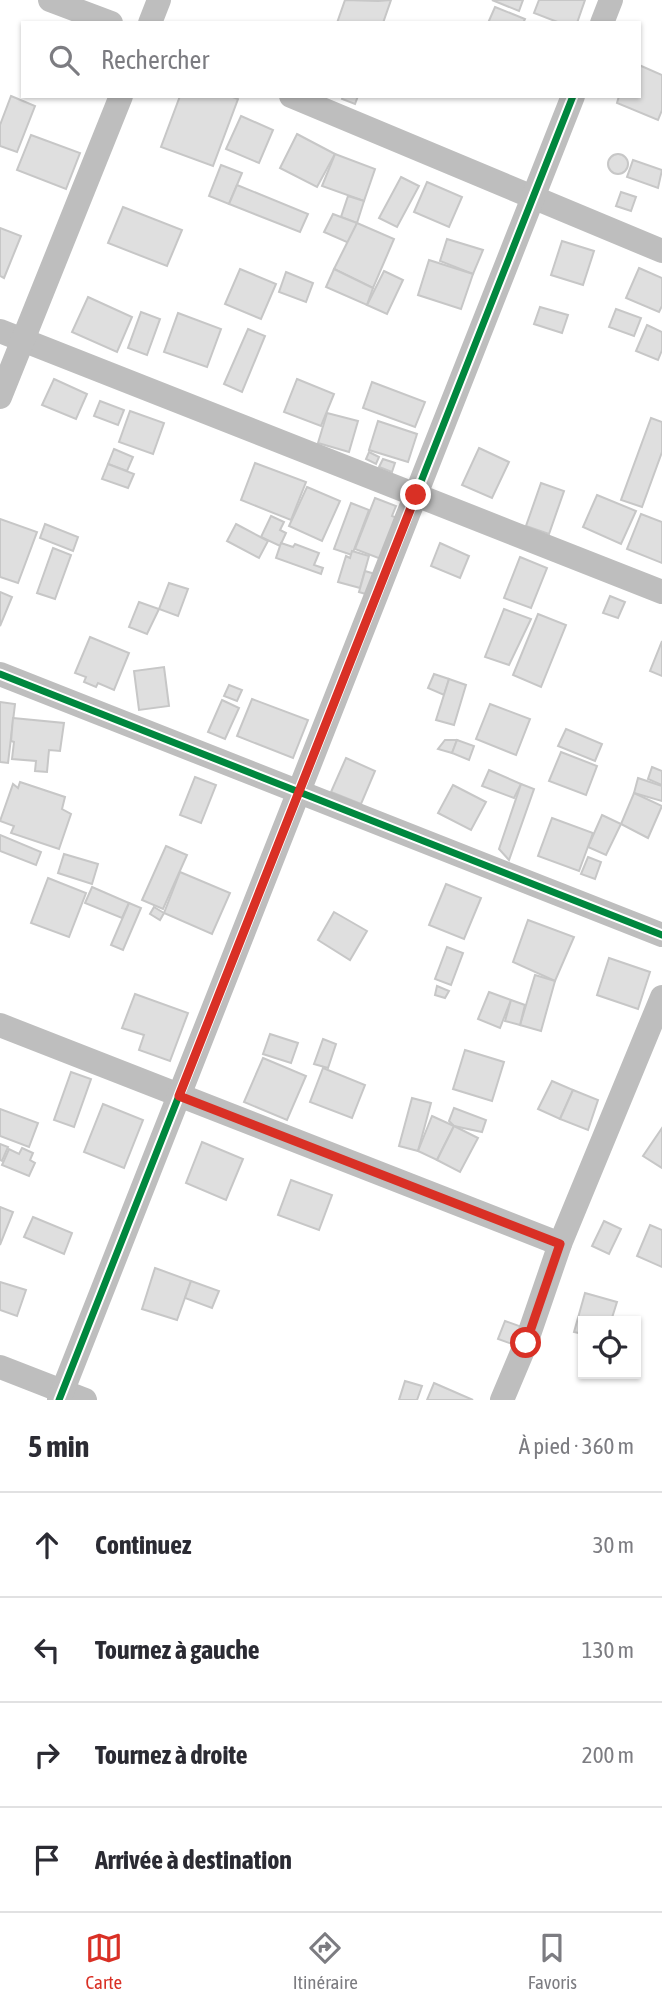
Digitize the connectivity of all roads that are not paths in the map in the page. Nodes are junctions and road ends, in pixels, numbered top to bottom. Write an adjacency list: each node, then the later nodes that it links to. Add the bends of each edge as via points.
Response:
1 (50, 0): 4 (street)
2 (159, 0): 5 (street)
3 (611, 0): 6 (street)
4 (106, 21)
5 (151, 21)
6 (603, 21)
7 (120, 98): 12 (street)
8 (296, 98): 10 (street)
9 (572, 98): 10 (street)
10 (533, 197): 11 (street); 14 (street)
11 (662, 251)
12 (11, 335): 13 (street); 14 (street)
13 (0, 397)
14 (416, 495): 15 (street); 17 (street)
15 (662, 592)
16 (0, 674): 17 (street)
17 (299, 792): 18 (street); 21 (street)
18 (662, 935)
19 (662, 997): 22 (street)
20 (0, 1025): 21 (street)
21 (179, 1096): 22 (street); 24 (street)
22 (560, 1244): 25 (street)
23 (0, 1367): 24 (street)
24 (69, 1397)
25 (502, 1400)

